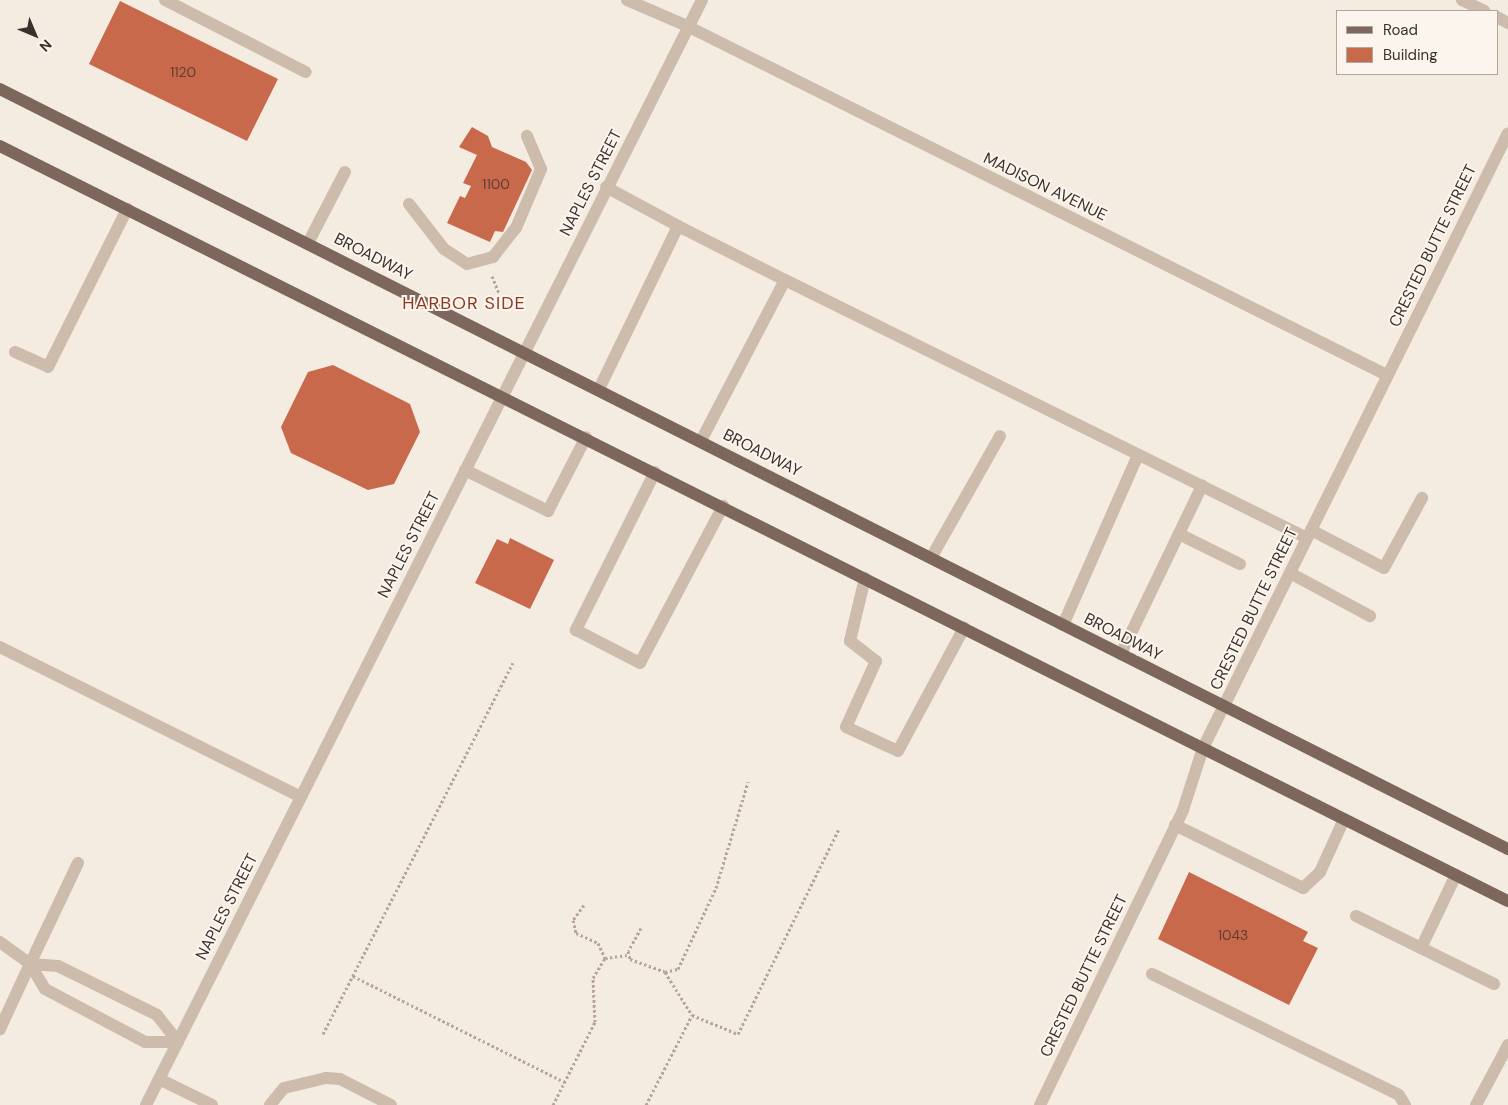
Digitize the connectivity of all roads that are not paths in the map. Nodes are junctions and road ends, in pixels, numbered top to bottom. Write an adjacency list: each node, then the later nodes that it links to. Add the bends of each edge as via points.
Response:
1 (165, 0): 7 (street)
2 (627, 0): 6 (street, MADISON AVENUE)
3 (702, 0): 6 (street, NAPLES STREET)
4 (1462, 0): 5 (street)
5 (1483, 10)
6 (689, 27): 13 (street, NAPLES STREET); 21 (street, MADISON AVENUE)
7 (306, 72)
8 (0, 89): 17 (main road, BROADWAY)
9 (1508, 132): 21 (street, CRESTED BUTTE STREET)
10 (527, 136): 14 (street, via 541,170 516,228 493,257 467,264 444,249)
11 (0, 146): 15 (main road)
12 (345, 172): 17 (street)
13 (606, 187): 16 (street); 19 (street, NAPLES STREET)
14 (409, 204)
15 (127, 209): 20 (street, via 48,367); 23 (main road)
16 (678, 226): 18 (street); 22 (street)
17 (308, 243): 19 (main road, BROADWAY)
18 (785, 280): 26 (street); 27 (street)
19 (525, 351): 22 (main road, BROADWAY); 23 (street, NAPLES STREET)
20 (15, 352)
21 (1387, 375): 34 (street, CRESTED BUTTE STREET)
22 (599, 389): 26 (main road, BROADWAY)
23 (502, 396): 25 (main road); 28 (street, NAPLES STREET)
24 (1000, 436): 35 (street)
25 (586, 437): 28 (street, via 548,511); 29 (main road)
26 (702, 441): 35 (main road, BROADWAY)
27 (1138, 455): 30 (street); 40 (street)
28 (465, 470): 46 (street, NAPLES STREET)
29 (655, 472): 32 (main road); 32 (street, via 576,630 640,664)
30 (1202, 486): 33 (street); 34 (street)
31 (1422, 498): 34 (street, via 1384,568)
32 (723, 506): 38 (main road)
33 (1179, 534): 36 (street); 43 (street)
34 (1309, 534): 37 (street, CRESTED BUTTE STREET)
35 (931, 558): 40 (main road, BROADWAY)
36 (1240, 564)
37 (1290, 573): 39 (street); 44 (street, CRESTED BUTTE STREET)
38 (865, 578): 41 (main road); 41 (street, via 850,642 876,661 846,726 898,751)
39 (1370, 616)
40 (1063, 624): 43 (main road, BROADWAY)
41 (964, 628): 45 (main road)
42 (0, 647): 46 (street)
43 (1121, 654): 44 (main road, BROADWAY)
44 (1224, 706): 45 (street, CRESTED BUTTE STREET); 49 (main road, BROADWAY)
45 (1203, 748): 47 (main road); 48 (street, CRESTED BUTTE STREET)
46 (301, 797): 60 (street, NAPLES STREET)
47 (1344, 819): 48 (street, via 1320,872 1302,888); 51 (main road)
48 (1175, 825): 67 (street, CRESTED BUTTE STREET)
49 (1508, 849)
50 (78, 863): 56 (street)
51 (1456, 875): 52 (main road); 55 (street)
52 (1508, 902)
53 (1356, 916): 55 (street)
54 (0, 942): 56 (street)
55 (1421, 948): 58 (street)
56 (30, 964): 59 (street); 60 (street, via 58,966 157,1015); 60 (street, via 45,989 145,1042)
57 (1152, 974): 68 (street, via 1399,1095)
58 (1494, 984)
59 (0, 1029)
60 (178, 1042): 62 (street, NAPLES STREET)
61 (1508, 1046): 69 (street)
62 (159, 1079): 63 (street, NAPLES STREET); 64 (street)
63 (146, 1105)
64 (212, 1105)
65 (270, 1105): 66 (street, via 284,1088 326,1078 340,1079)
66 (391, 1105)
67 (1040, 1105)
68 (1404, 1105)
69 (1476, 1105)

